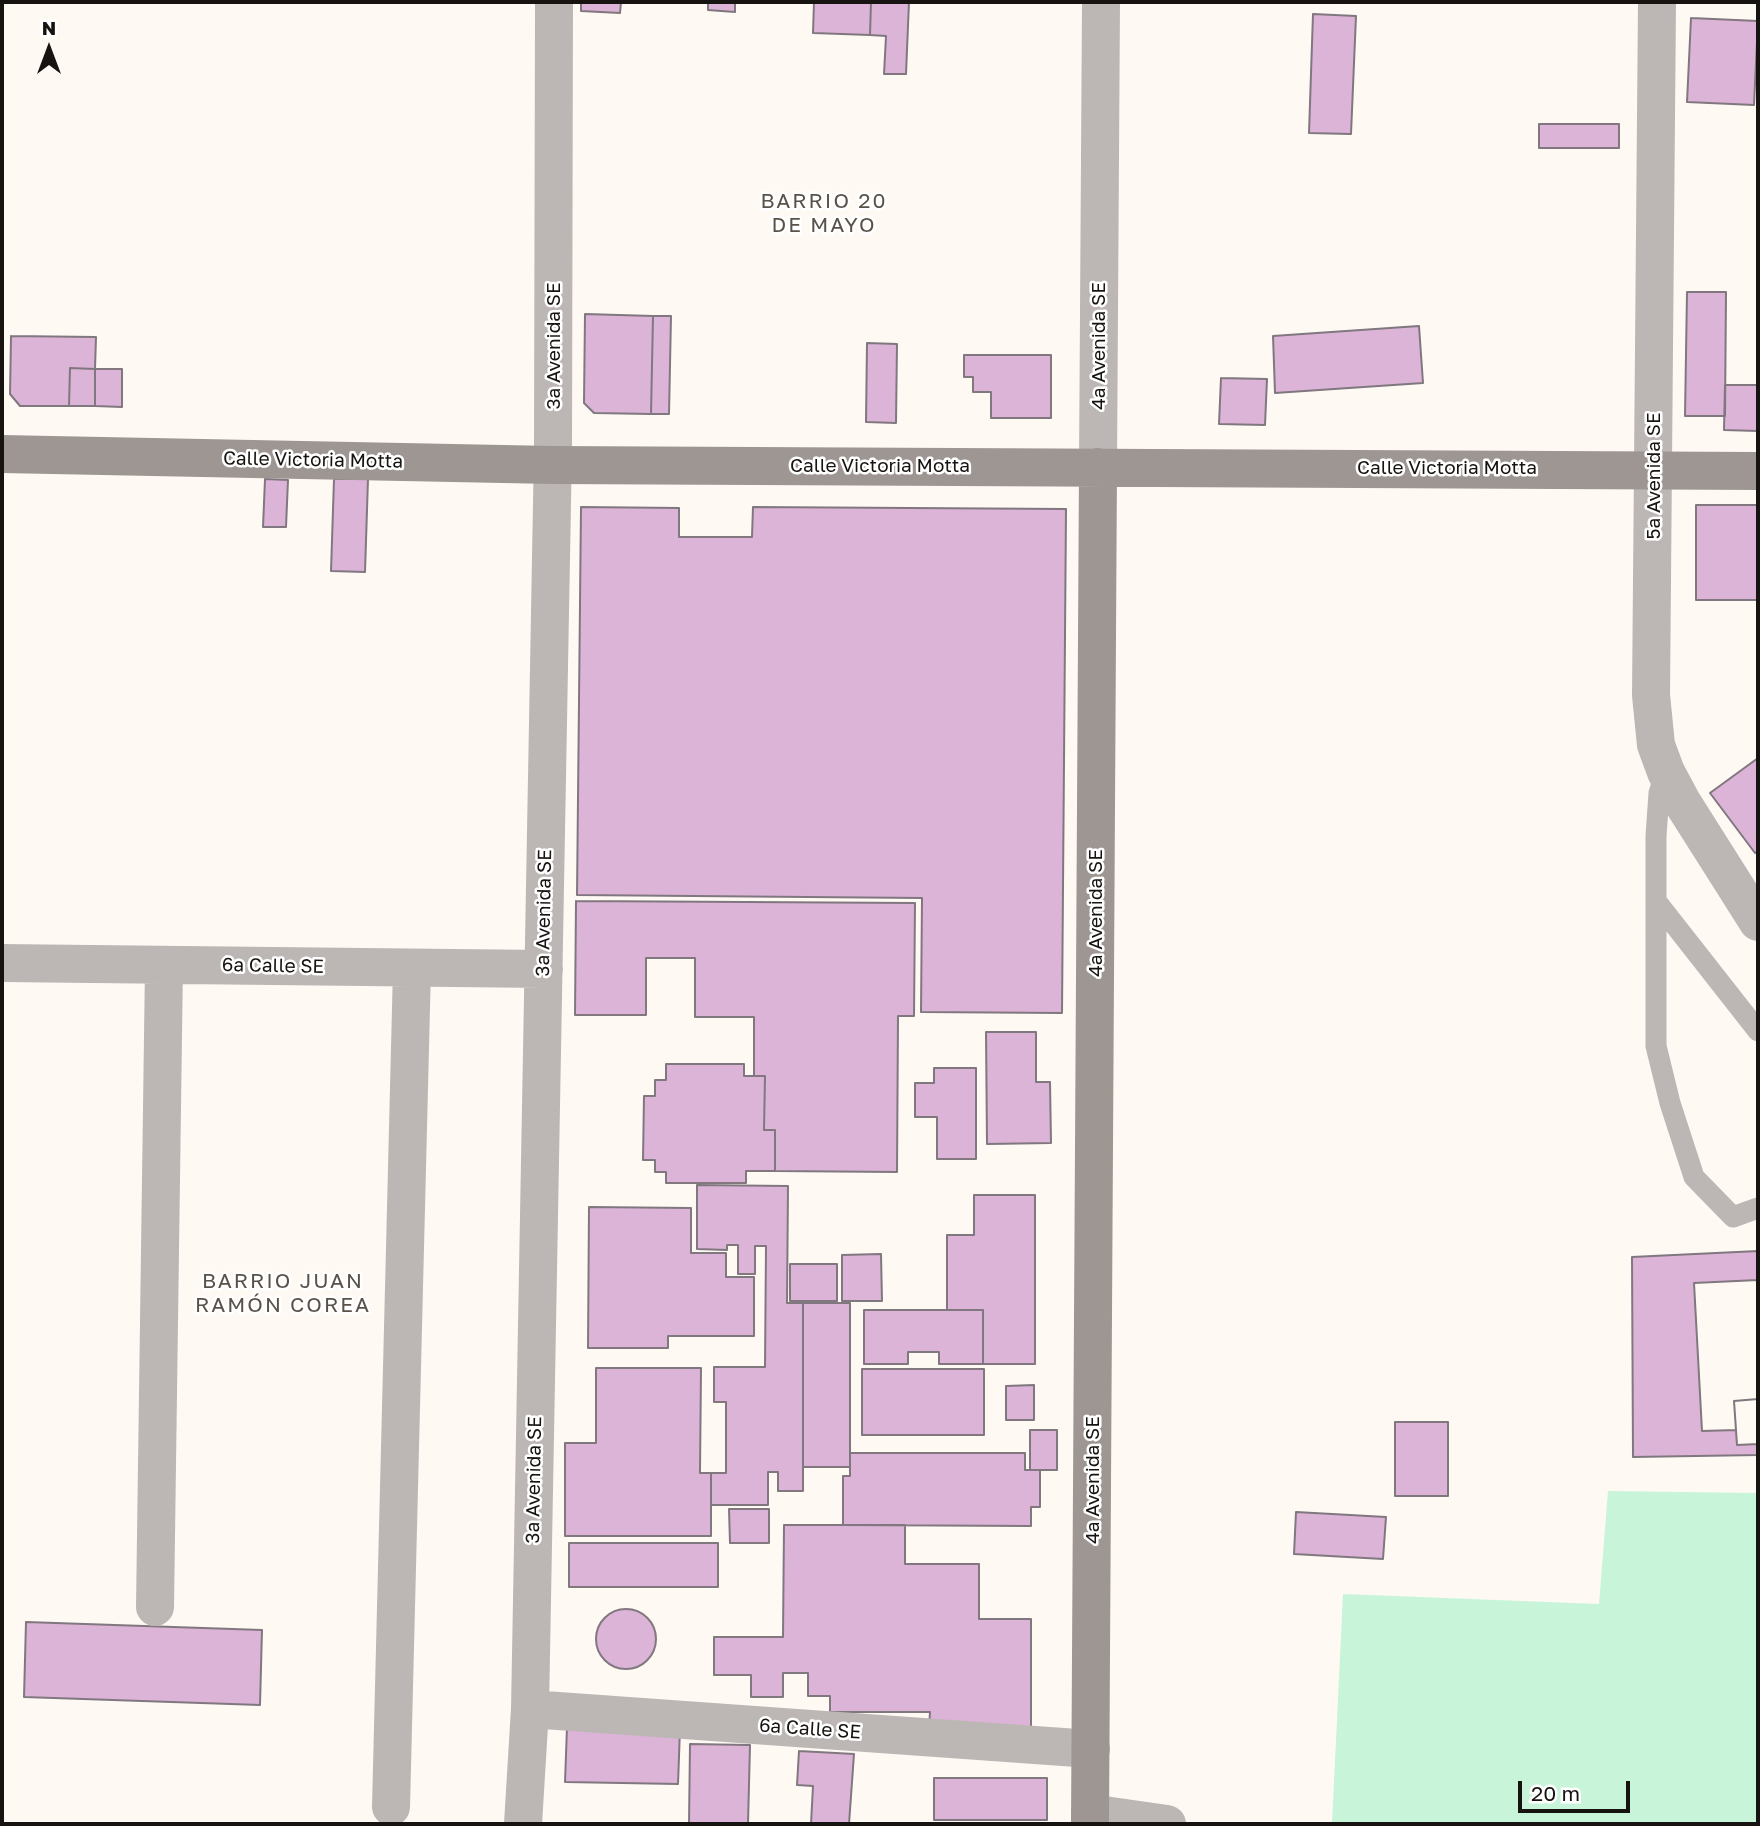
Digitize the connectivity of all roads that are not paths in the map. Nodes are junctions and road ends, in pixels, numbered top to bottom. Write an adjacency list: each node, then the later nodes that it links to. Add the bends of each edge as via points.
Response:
1 (554, 2): 5 (street, 3a Avenida SE)
2 (1101, 2): 6 (street, 4a Avenida SE)
3 (1657, 2): 7 (street, 5a Avenida SE)
4 (2, 454): 5 (street, Calle Victoria Motta)
5 (553, 465): 6 (street, Calle Victoria Motta); 15 (street, 3a Avenida SE)
6 (1098, 467): 7 (street, Calle Victoria Motta); 20 (street, 4a Avenida SE)
7 (1654, 469): 8 (street, Calle Victoria Motta); 9 (street, 5a Avenida SE, via 1651,695 1656,745)
8 (1758, 471)
9 (1666, 772): 10 (lane, via 1659,793); 11 (street, 5a Avenida SE)
10 (1656, 901): 16 (lane); 17 (lane, via 1656,1046 1694,1177 1732,1217)
11 (1758, 922)
12 (2, 963): 13 (street, 6a Calle SE)
13 (164, 965): 14 (street, 6a Calle SE); 18 (street)
14 (412, 968): 15 (street, 6a Calle SE); 21 (street)
15 (544, 969): 19 (street, 3a Avenida SE)
16 (1758, 1031)
17 (1758, 1208)
18 (155, 1607)
19 (530, 1709): 20 (street, 6a Calle SE); 23 (street, 3a Avenida SE)
20 (1091, 1749): 22 (street, 4a Avenida SE)
21 (391, 1807)
22 (1090, 1819): 24 (street)
23 (523, 1824)
24 (1167, 1824)

